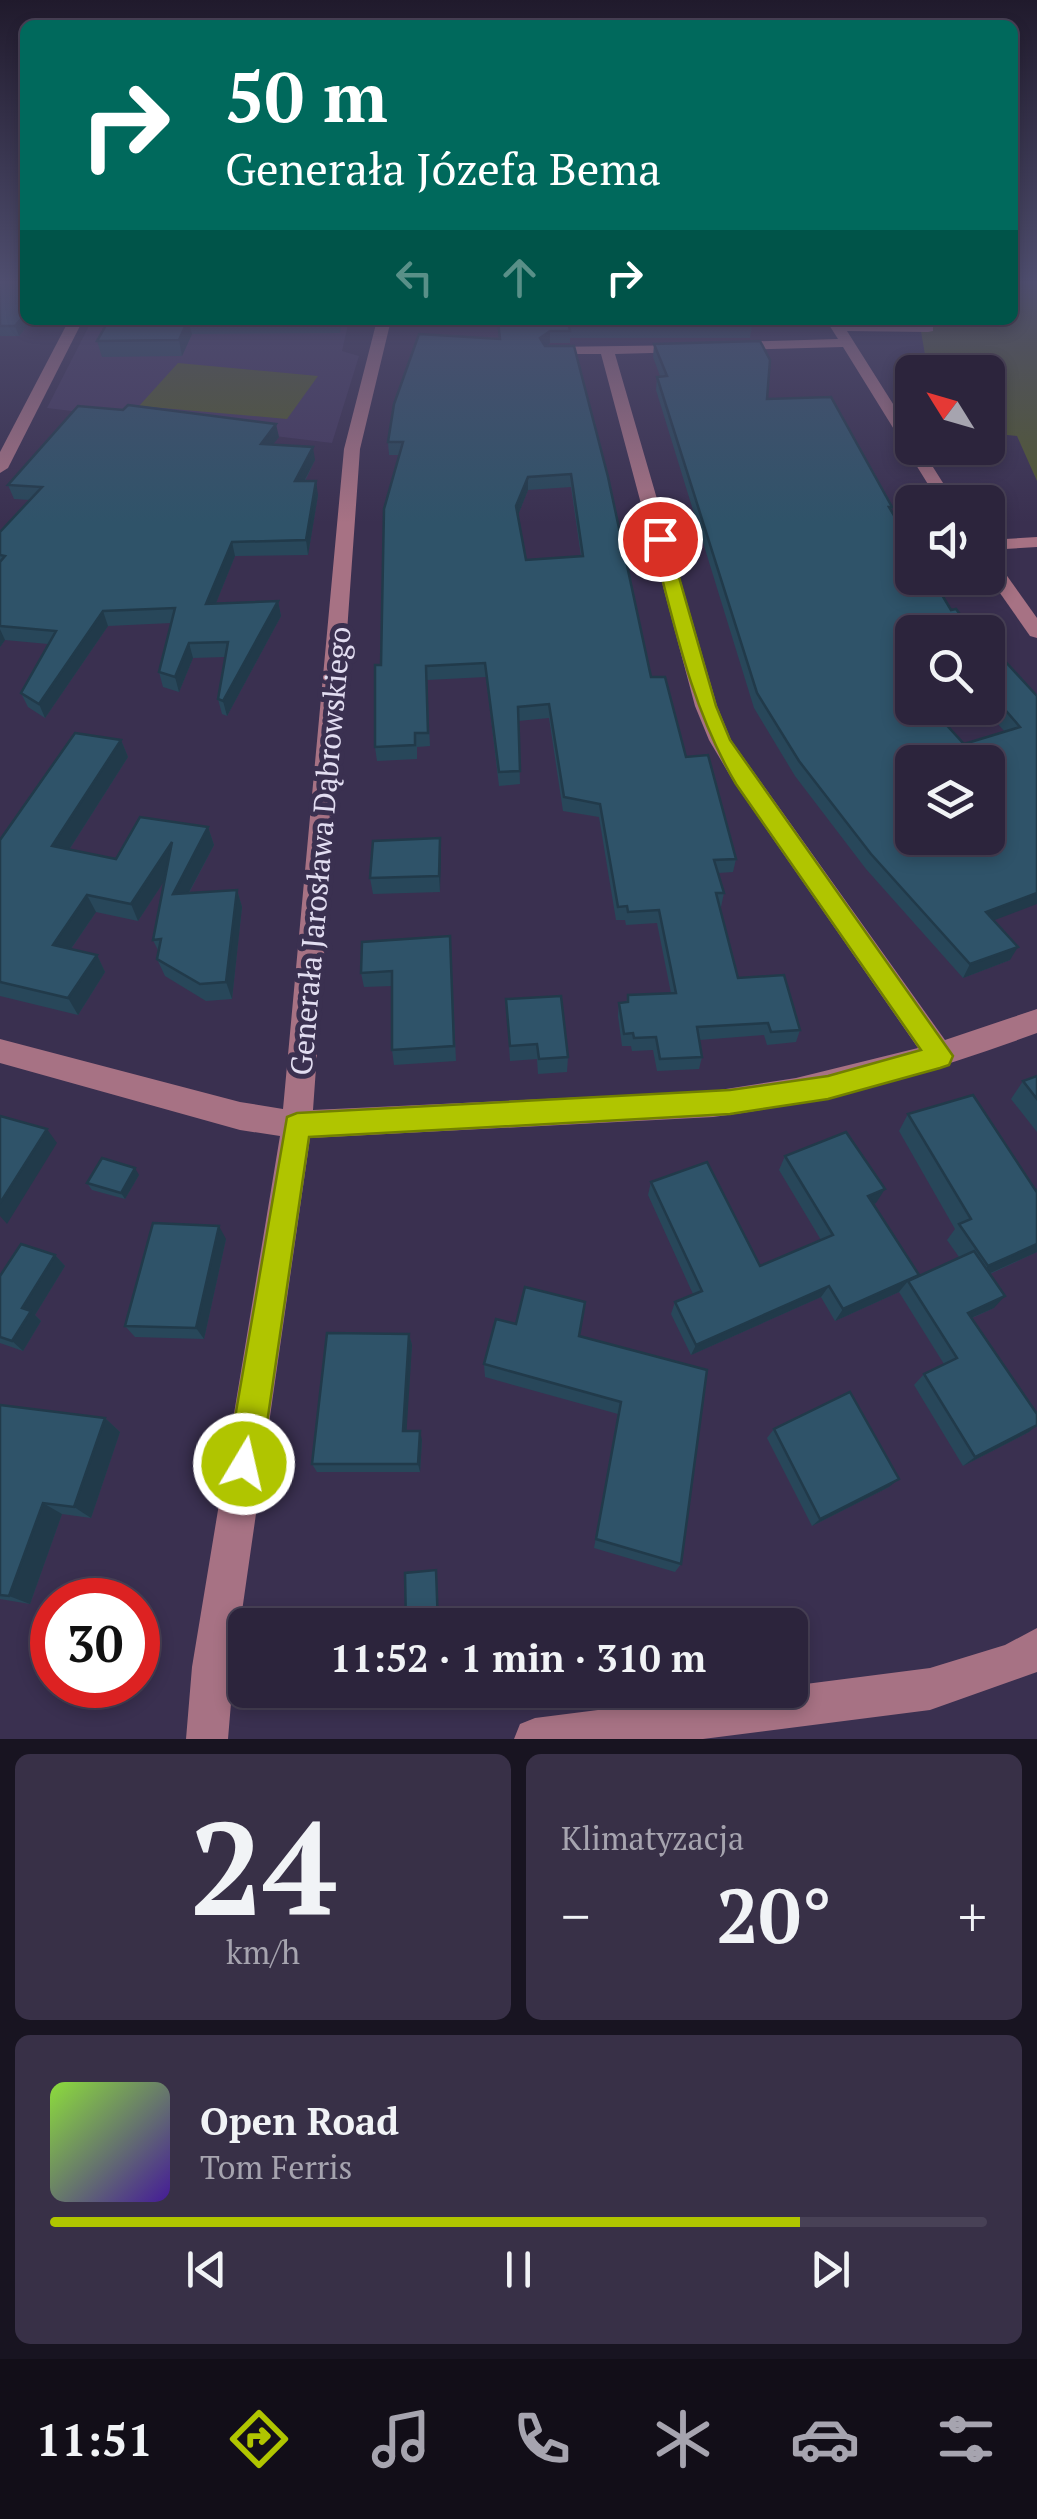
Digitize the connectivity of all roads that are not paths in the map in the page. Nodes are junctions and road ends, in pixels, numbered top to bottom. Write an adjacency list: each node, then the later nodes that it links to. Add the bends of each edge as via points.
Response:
1 (55, 361): 5 (street)
2 (374, 361): 14 (street, Generała Jarosława Dąbrowskiego, via 352,449)
3 (610, 361): 13 (street, via 720,740)
4 (858, 361): 6 (street)
5 (0, 468)
6 (936, 485)
7 (1037, 542): 8 (street)
8 (1005, 544)
9 (1005, 586): 10 (street)
10 (1037, 632)
11 (1037, 1021): 13 (street)
12 (0, 1051): 14 (street)
13 (940, 1056): 14 (street, via 828,1088 730,1102)
14 (297, 1126): 16 (street, Generała Jarosława Dąbrowskiego)
15 (1037, 1649): 17 (street, via 930,1689)
16 (207, 1739)
17 (535, 1739)

